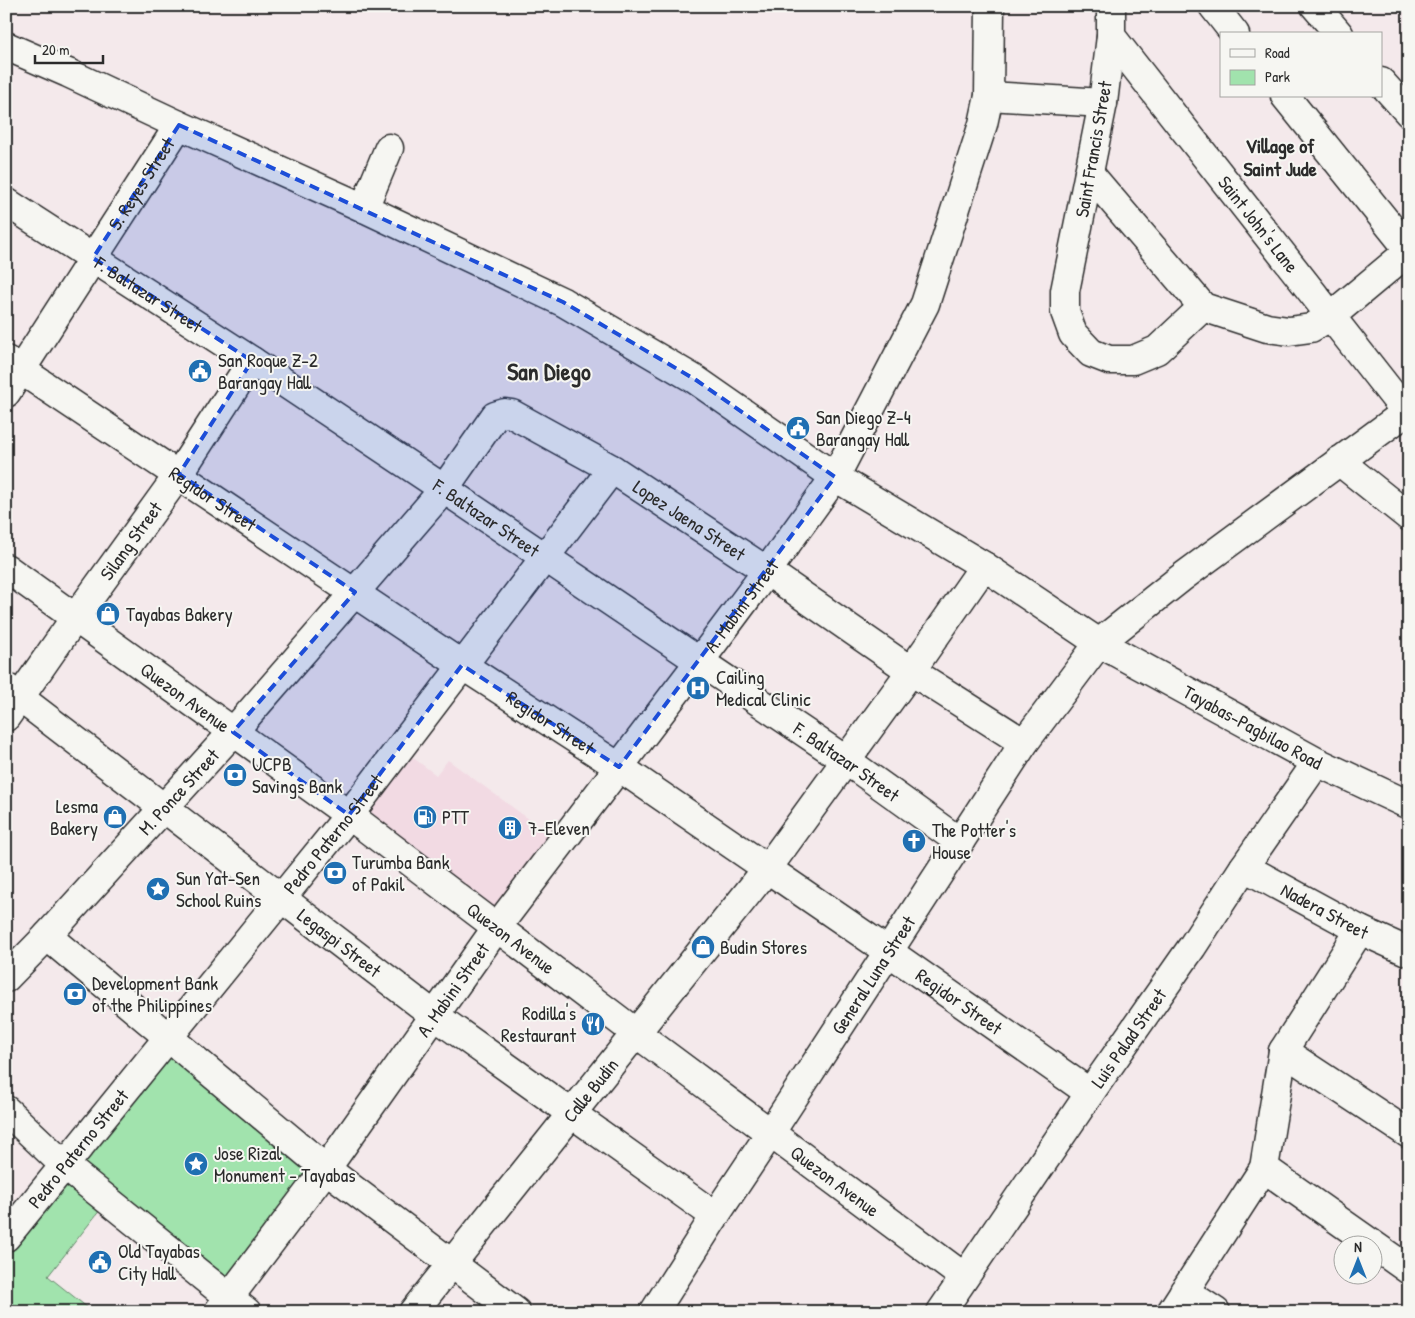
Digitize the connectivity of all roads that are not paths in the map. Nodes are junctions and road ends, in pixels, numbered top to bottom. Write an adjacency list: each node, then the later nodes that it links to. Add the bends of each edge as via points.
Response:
1 (990, 6): 10 (street, A. Mabini Street)
2 (1111, 6): 7 (street, Saint Francis Street)
3 (1213, 6): 5 (street)
4 (1315, 6): 6 (street)
5 (1233, 32)
6 (1337, 32)
7 (1111, 36): 12 (street, Saint Francis Street); 22 (street, Saint John's Lane)
8 (6, 46): 14 (street, Tayabas-Pagbilao Road)
9 (1382, 83): 13 (street)
10 (989, 96): 12 (street); 30 (street, A. Mabini Street, via 984,124 925,304)
11 (1287, 98): 19 (street)
12 (1103, 102): 16 (street, Saint Francis Street)
13 (1409, 113)
14 (179, 125): 18 (street, Tayabas-Pagbilao Road); 20 (street, S. Reyes Street)
15 (389, 148): 18 (street)
16 (1089, 173): 21 (street); 21 (street, Saint Francis Street, via 1065,291 1065,312 1073,334 1091,354 1109,360 1133,360 1157,350)
17 (6, 202): 20 (street, F. Baltazar Street)
18 (364, 208): 30 (street, Tayabas-Pagbilao Road, via 563,302 696,380)
19 (1409, 251): 22 (street)
20 (93, 258): 23 (street, F. Baltazar Street); 24 (street, S. Reyes Street)
21 (1203, 307): 22 (street, via 1267,328 1289,331 1311,328)
22 (1331, 316): 26 (street, Saint John's Lane)
23 (252, 361): 29 (street, Silang Street); 31 (street, F. Baltazar Street)
24 (14, 365): 25 (street, S. Reyes Street); 29 (street, Regidor Street)
25 (6, 393)
26 (1407, 411): 27 (street, General Luna Street)
27 (1339, 461): 32 (street); 39 (street, General Luna Street)
28 (612, 469): 31 (street, Lopez Jaena Street, via 505,413 494,416); 33 (street, Pedro Paterno Street); 36 (street, Lopez Jaena Street)
29 (179, 474): 37 (street, Regidor Street); 38 (street, Silang Street)
30 (835, 477): 34 (street, Tayabas-Pagbilao Road); 36 (street, A. Mabini Street)
31 (444, 489): 33 (street, F. Baltazar Street); 37 (street, M. Ponce Street)
32 (1409, 517)
33 (546, 558): 40 (street, F. Baltazar Street); 41 (street, Pedro Paterno Street)
34 (984, 566): 39 (street, Tayabas-Pagbilao Road); 42 (street, Calle Budin)
35 (6, 568): 38 (street, Quezon Avenue)
36 (767, 572): 40 (street, A. Mabini Street); 42 (street, Lopez Jaena Street)
37 (355, 592): 41 (street, Regidor Street); 44 (street, M. Ponce Street)
38 (75, 618): 43 (street, Silang Street); 44 (street, Quezon Avenue)
39 (1099, 643): 45 (street, General Luna Street); 47 (street, Tayabas-Pagbilao Road)
40 (699, 662): 46 (street, F. Baltazar Street); 48 (street, A. Mabini Street)
41 (462, 666): 48 (street, Regidor Street); 51 (street, Pedro Paterno Street)
42 (912, 671): 45 (street, Lopez Jaena Street); 46 (street, Calle Budin)
43 (11, 700): 50 (street, Legaspi Street)
44 (233, 732): 50 (street, M. Ponce Street); 51 (street, Quezon Avenue)
45 (1024, 743): 52 (street, General Luna Street)
46 (847, 761): 52 (street, F. Baltazar Street); 54 (street, Calle Budin)
47 (1317, 762): 49 (street, Tayabas-Pagbilao Road); 53 (street, Luis Palad Street)
48 (618, 767): 54 (street, Regidor Street); 56 (street, A. Mabini Street)
49 (1409, 806)
50 (163, 807): 55 (street, Legaspi Street); 58 (street, M. Ponce Street)
51 (349, 815): 55 (street, Pedro Paterno Street); 56 (street, Quezon Avenue)
52 (960, 842): 59 (street, General Luna Street)
53 (1244, 867): 57 (street, Nadera Street); 66 (street, Luis Palad Street)
54 (767, 869): 59 (street, Regidor Street); 63 (street, Calle Budin)
55 (281, 898): 62 (street, Legaspi Street); 64 (street, Pedro Paterno Street)
56 (498, 927): 62 (street, A. Mabini Street); 63 (street, Quezon Avenue)
57 (1360, 930): 60 (street, Nadera Street); 65 (street)
58 (47, 936): 61 (street, M. Ponce Street); 64 (street)
59 (889, 952): 66 (street, Regidor Street); 69 (street, General Luna Street)
60 (1409, 952)
61 (6, 978)
62 (434, 1015): 68 (street, Legaspi Street); 72 (street, A. Mabini Street)
63 (636, 1033): 68 (street, Calle Budin); 69 (street, Quezon Avenue)
64 (168, 1037): 71 (street, Pedro Paterno Street); 72 (street)
65 (1283, 1050): 70 (street); 73 (street)
66 (1090, 1093): 78 (street, Luis Palad Street)
67 (6, 1110): 71 (street)
68 (571, 1114): 74 (street, Legaspi Street); 76 (street, Calle Budin)
69 (771, 1132): 74 (street, General Luna Street); 78 (street, Quezon Avenue)
70 (1409, 1134)
71 (64, 1165): 75 (street, Pedro Paterno Street); 80 (street)
72 (326, 1168): 76 (street); 80 (street, A. Mabini Street)
73 (1264, 1168): 77 (street); 79 (street)
74 (715, 1216): 83 (street, General Luna Street)
75 (6, 1237)
76 (451, 1264): 81 (street, Calle Budin); 82 (street)
77 (1409, 1270)
78 (964, 1277): 84 (street, Luis Palad Street)
79 (1178, 1301): 85 (street)
80 (231, 1307)
81 (413, 1312)
82 (516, 1312)
83 (654, 1312)
84 (941, 1312)
85 (1216, 1312)

